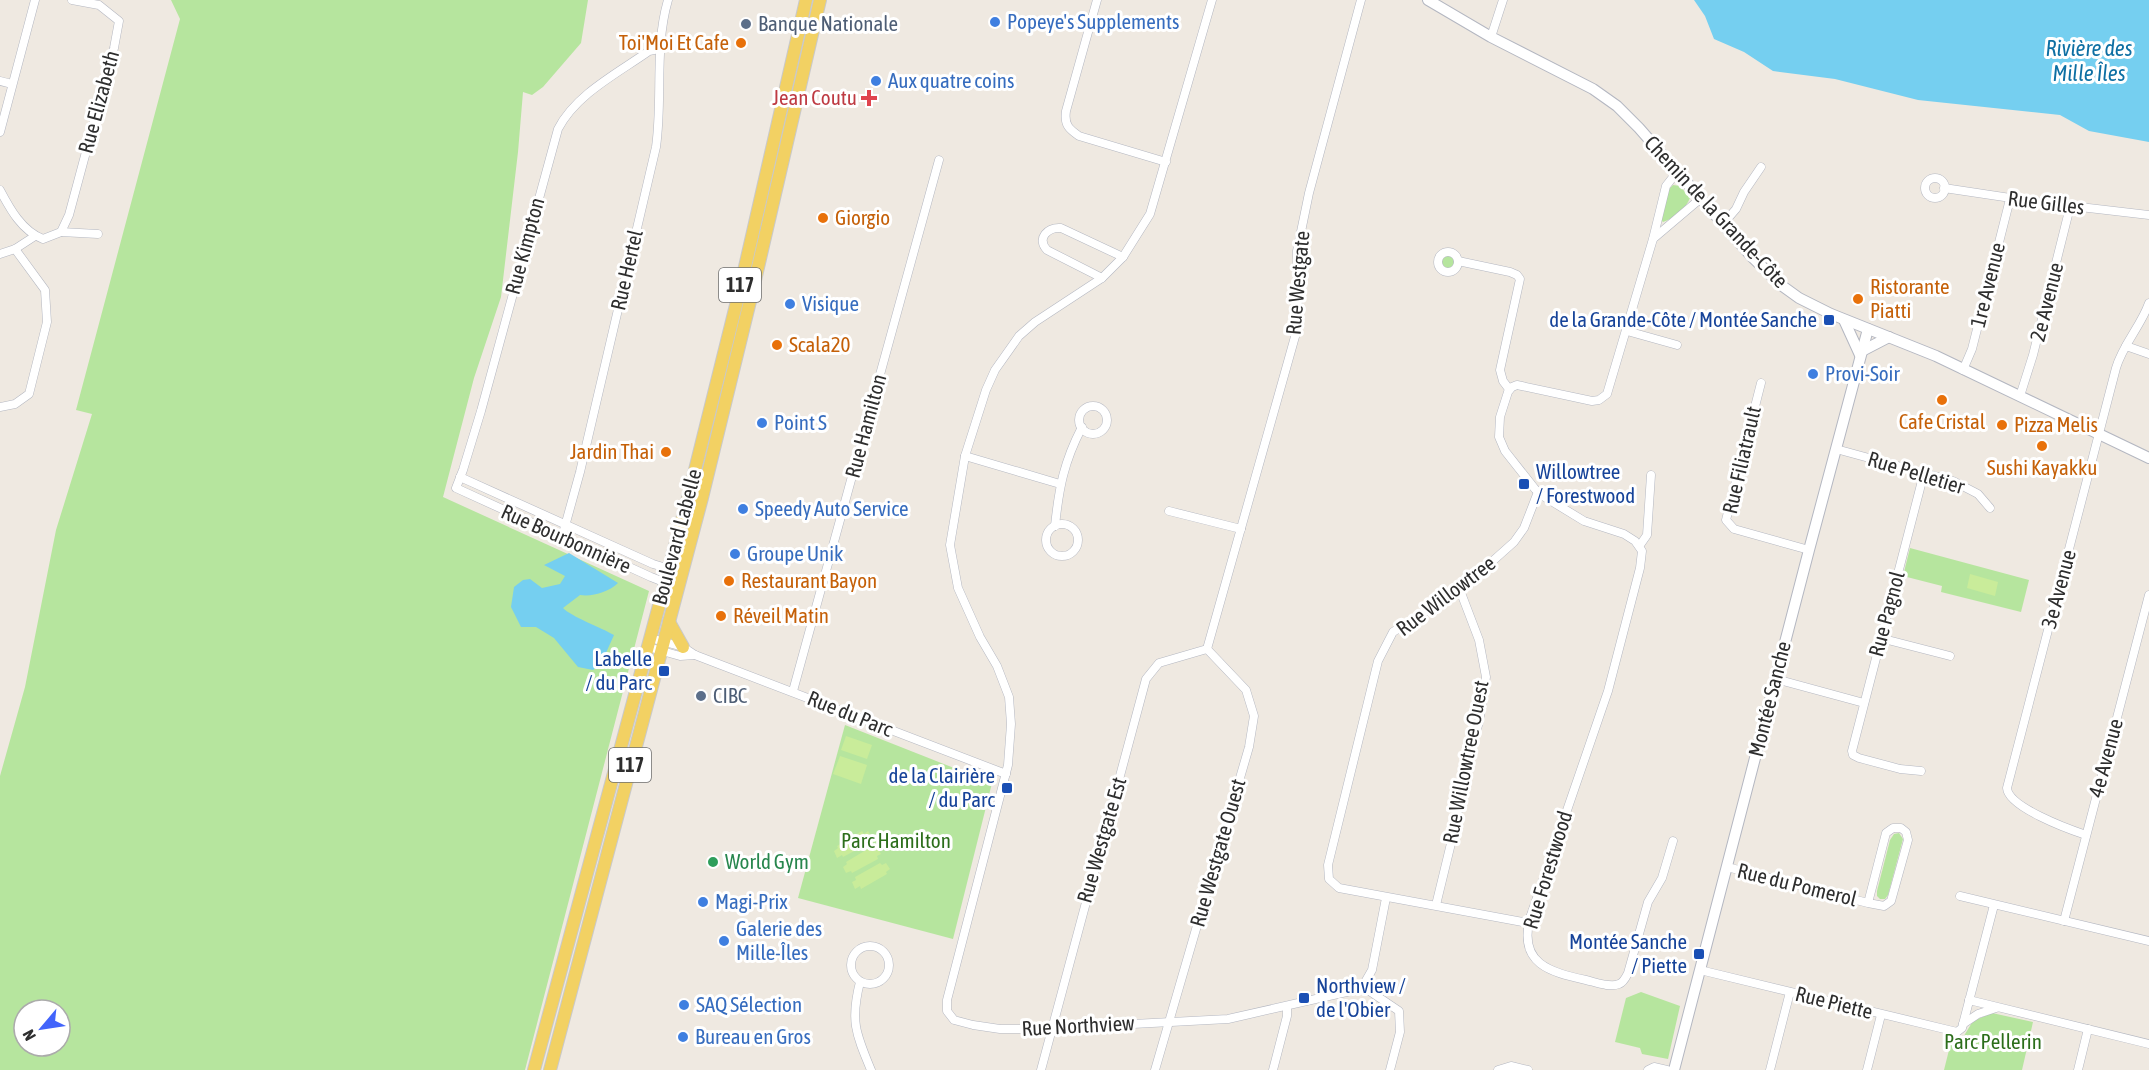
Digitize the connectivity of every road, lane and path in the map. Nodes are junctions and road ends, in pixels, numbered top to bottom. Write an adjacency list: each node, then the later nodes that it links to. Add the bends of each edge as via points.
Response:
1 (35, 0): 14 (street)
2 (72, 0): 27 (street, Rue Elizabeth, via 99,5 119,21 69,215)
3 (668, 0): 12 (street, Rue Hertel)
4 (806, 0): 69 (main road, Boulevard Labelle / 117, via 716,390)
5 (820, 0): 70 (main road, Boulevard Labelle / 117)
6 (1097, 0): 17 (street, via 1066,111 1068,128 1079,136)
7 (1212, 0): 17 (street)
8 (1361, 0): 65 (street, Rue Westgate, via 1297,251 1298,326)
9 (1428, 0): 11 (main road, Chemin de la Grande-Côte)
10 (1503, 0): 11 (street)
11 (1491, 37): 19 (main road, Chemin de la Grande-Côte, via 1609,100)
12 (659, 49): 57 (street, Rue Kimpton, via 649,51 585,97 558,129); 63 (street, Rue Hertel, via 660,120 656,147)
13 (0, 81): 14 (street)
14 (12, 84): 15 (street)
15 (0, 132)
16 (939, 160): 84 (street, Rue Hamilton)
17 (1166, 162): 33 (street, via 1150,214)
18 (1761, 167): 26 (street)
19 (1677, 172): 22 (main road, Chemin de la Grande-Côte); 30 (street, via 1666,186)
20 (1944, 188): 23 (street, Rue Gilles)
21 (0, 190): 29 (street, via 21,223)
22 (1700, 199): 26 (main road, Chemin de la Grande-Côte); 30 (street)
23 (2010, 199): 24 (street, Rue Gilles); 45 (street, 1re Avenue, via 1972,349)
24 (2070, 207): 25 (street, Rue Gilles); 48 (street, 2e Avenue)
25 (2149, 215)
26 (1723, 224): 37 (main road, Chemin de la Grande-Côte, via 1786,290)
27 (61, 232): 28 (street); 29 (street, via 44,239)
28 (98, 234)
29 (35, 236): 31 (street)
30 (1653, 239): 39 (street)
31 (15, 249): 32 (street); 49 (street, via 45,290 47,322 29,394 15,404)
32 (0, 254)
33 (1123, 257): 35 (street); 35 (street, via 1061,228 1046,232 1043,245 1047,250)
34 (1458, 261): 47 (street, via 1510,272 1520,279 1500,370)
35 (1102, 278): 53 (street, via 1019,336 986,390)
36 (2149, 303): 42 (street, 3e Avenue)
37 (1844, 320): 38 (main road, Chemin de la Grande-Côte); 43 (main road)
38 (1868, 329): 40 (main road, Chemin de la Grande-Côte); 43 (main road, Montée Sanche)
39 (1627, 331): 41 (street); 47 (street, via 1612,383 1603,399 1592,401 1517,385)
40 (1889, 337): 43 (main road); 45 (main road, Chemin de la Grande-Côte)
41 (1677, 345)
42 (2126, 346): 44 (street); 51 (street, 3e Avenue)
43 (1861, 353): 52 (main road, Montée Sanche)
44 (2149, 354)
45 (1963, 370): 48 (main road, Chemin de la Grande-Côte)
46 (1761, 383): 68 (street, Rue Filiatrault, via 1726,520 1734,529)
47 (1509, 389): 60 (street, via 1501,412 1499,437 1505,451)
48 (2020, 396): 51 (main road, Chemin de la Grande-Côte)
49 (0, 407)
50 (1082, 427): 58 (street, via 1069,452)
51 (2098, 433): 54 (main road, Chemin de la Grande-Côte); 88 (street, 3e Avenue, via 2006,790 2020,806)
52 (1836, 449): 55 (street, Rue Pelletier); 68 (main road, Montée Sanche)
53 (965, 456): 58 (street); 87 (street, via 950,545 958,588 1009,697 1010,755)
54 (2149, 458)
55 (1924, 473): 61 (street, Rue Pelletier, via 1972,490); 76 (street, Rue Pagnol)
56 (1651, 475): 67 (street, Rue Forestwood, via 1648,532)
57 (460, 477): 59 (street, Rue Kimpton); 63 (street, Rue Bourbonnière)
58 (1060, 484): 64 (street)
59 (456, 488): 66 (street, Rue Bourbonnière)
60 (1538, 492): 67 (street, via 1577,517 1624,534); 72 (street, Rue Willowtree, via 1518,538 1486,567)
61 (1990, 508)
62 (1169, 511): 65 (street)
63 (567, 525): 66 (street, Rue Hertel); 69 (street, Rue Bourbonnière)
64 (1055, 526): 64 (street, via 1047,535 1048,547 1058,555 1070,554 1078,544 1076,532 1067,525)
65 (1241, 530): 80 (street, Rue Westgate)
66 (562, 537): 71 (street, Rue Bourbonnière)
67 (1640, 545): 97 (street, Rue Forestwood, via 1640,568 1608,691)
68 (1809, 550): 83 (main road, Montée Sanche)
69 (669, 569): 70 (street, Rue Bourbonnière); 71 (main road, Boulevard Labelle / 117)
70 (682, 573): 73 (main road, Boulevard Labelle / 117)
71 (666, 583): 73 (street, Rue Bourbonnière); 77 (main road, Boulevard Labelle / 117)
72 (1458, 585): 92 (street, Rue Willowtree, via 1393,632 1378,661 1328,865 1329,879 1339,888); 95 (street, Rue Willowtree Ouest, via 1479,640 1486,676)
73 (678, 586): 75 (main road, Boulevard Labelle / 117)
74 (2149, 596): 88 (street, 4e Avenue)
75 (669, 622): 78 (main road, Boulevard Labelle / 117); 79 (main road)
76 (1880, 638): 82 (street); 85 (street, Rue Pagnol)
77 (649, 642): 78 (street, Rue du Parc); 112 (main road, Boulevard Labelle / 117)
78 (662, 646): 79 (street, Rue du Parc); 81 (street, Rue du Parc, via 680,656); 113 (main road, Boulevard Labelle / 117)
79 (683, 647): 81 (street, Rue du Parc)
80 (1207, 649): 107 (street, Rue Westgate Ouest, via 1246,690 1254,716); 109 (street, Rue Westgate Est, via 1159,663 1146,679)
81 (695, 655): 84 (street, Rue du Parc)
82 (1950, 656)
83 (1776, 679): 85 (street); 90 (main road, Montée Sanche)
84 (793, 691): 87 (street, Rue du Parc)
85 (1864, 703): 86 (street, Rue Pagnol, via 1853,756)
86 (1921, 771)
87 (1006, 774): 109 (street, Rue Northview, via 946,1011 954,1020 987,1028)
88 (2086, 836): 96 (street, 4e Avenue)
89 (1673, 842): 97 (street, Rue Forestwood, via 1662,878 1648,902 1628,973 1620,984 1577,978 1542,966 1529,950)
90 (1727, 867): 93 (street, Rue du Pomerol); 99 (main road, Montée Sanche)
91 (1960, 896): 94 (street)
92 (1386, 898): 95 (street, Rue Willowtree); 101 (street, via 1373,964)
93 (1868, 903): 93 (street, Rue du Pomerol, via 1884,906 1891,901 1908,840 1901,828 1886,833)
94 (1994, 904): 96 (street); 103 (street)
95 (1436, 905): 97 (street, Rue Willowtree)
96 (2064, 921): 98 (street)
97 (1528, 923)
98 (2149, 941)
99 (1700, 970): 102 (street, Rue Piette); 123 (main road, Montée Sanche)
100 (860, 982): 100 (street, via 876,984 885,977 889,964 881,950 865,946 854,955 852,972); 114 (street, via 854,1019)
101 (1362, 986): 104 (street, Rue Northview); 118 (street, via 1399,1011 1400,1032)
102 (1790, 992): 106 (street, Rue Piette); 124 (street)
103 (1969, 1000): 105 (street); 108 (street)
104 (1287, 1007): 107 (street, Rue Northview, via 1228,1019); 117 (street)
105 (1997, 1007): 108 (street, Rue Piette); 110 (street)
106 (1881, 1015): 108 (street, Rue Piette, via 1953,1032); 125 (street)
107 (1169, 1022): 109 (street, Rue Northview); 116 (street, Rue Westgate Ouest)
108 (1963, 1024)
109 (1053, 1028): 115 (street, Rue Westgate Est)
110 (2088, 1029): 111 (street); 126 (street)
111 (2149, 1044)
112 (534, 1070)
113 (550, 1070)
114 (871, 1070)
115 (1041, 1070)
116 (1155, 1070)
117 (1273, 1070)
118 (1390, 1070)
119 (1498, 1070): 120 (street, via 1511,1066)
120 (1528, 1070)
121 (1648, 1070): 122 (street)
122 (1667, 1070)
123 (1674, 1070)
124 (1770, 1070)
125 (1867, 1070)
126 (2078, 1070)

